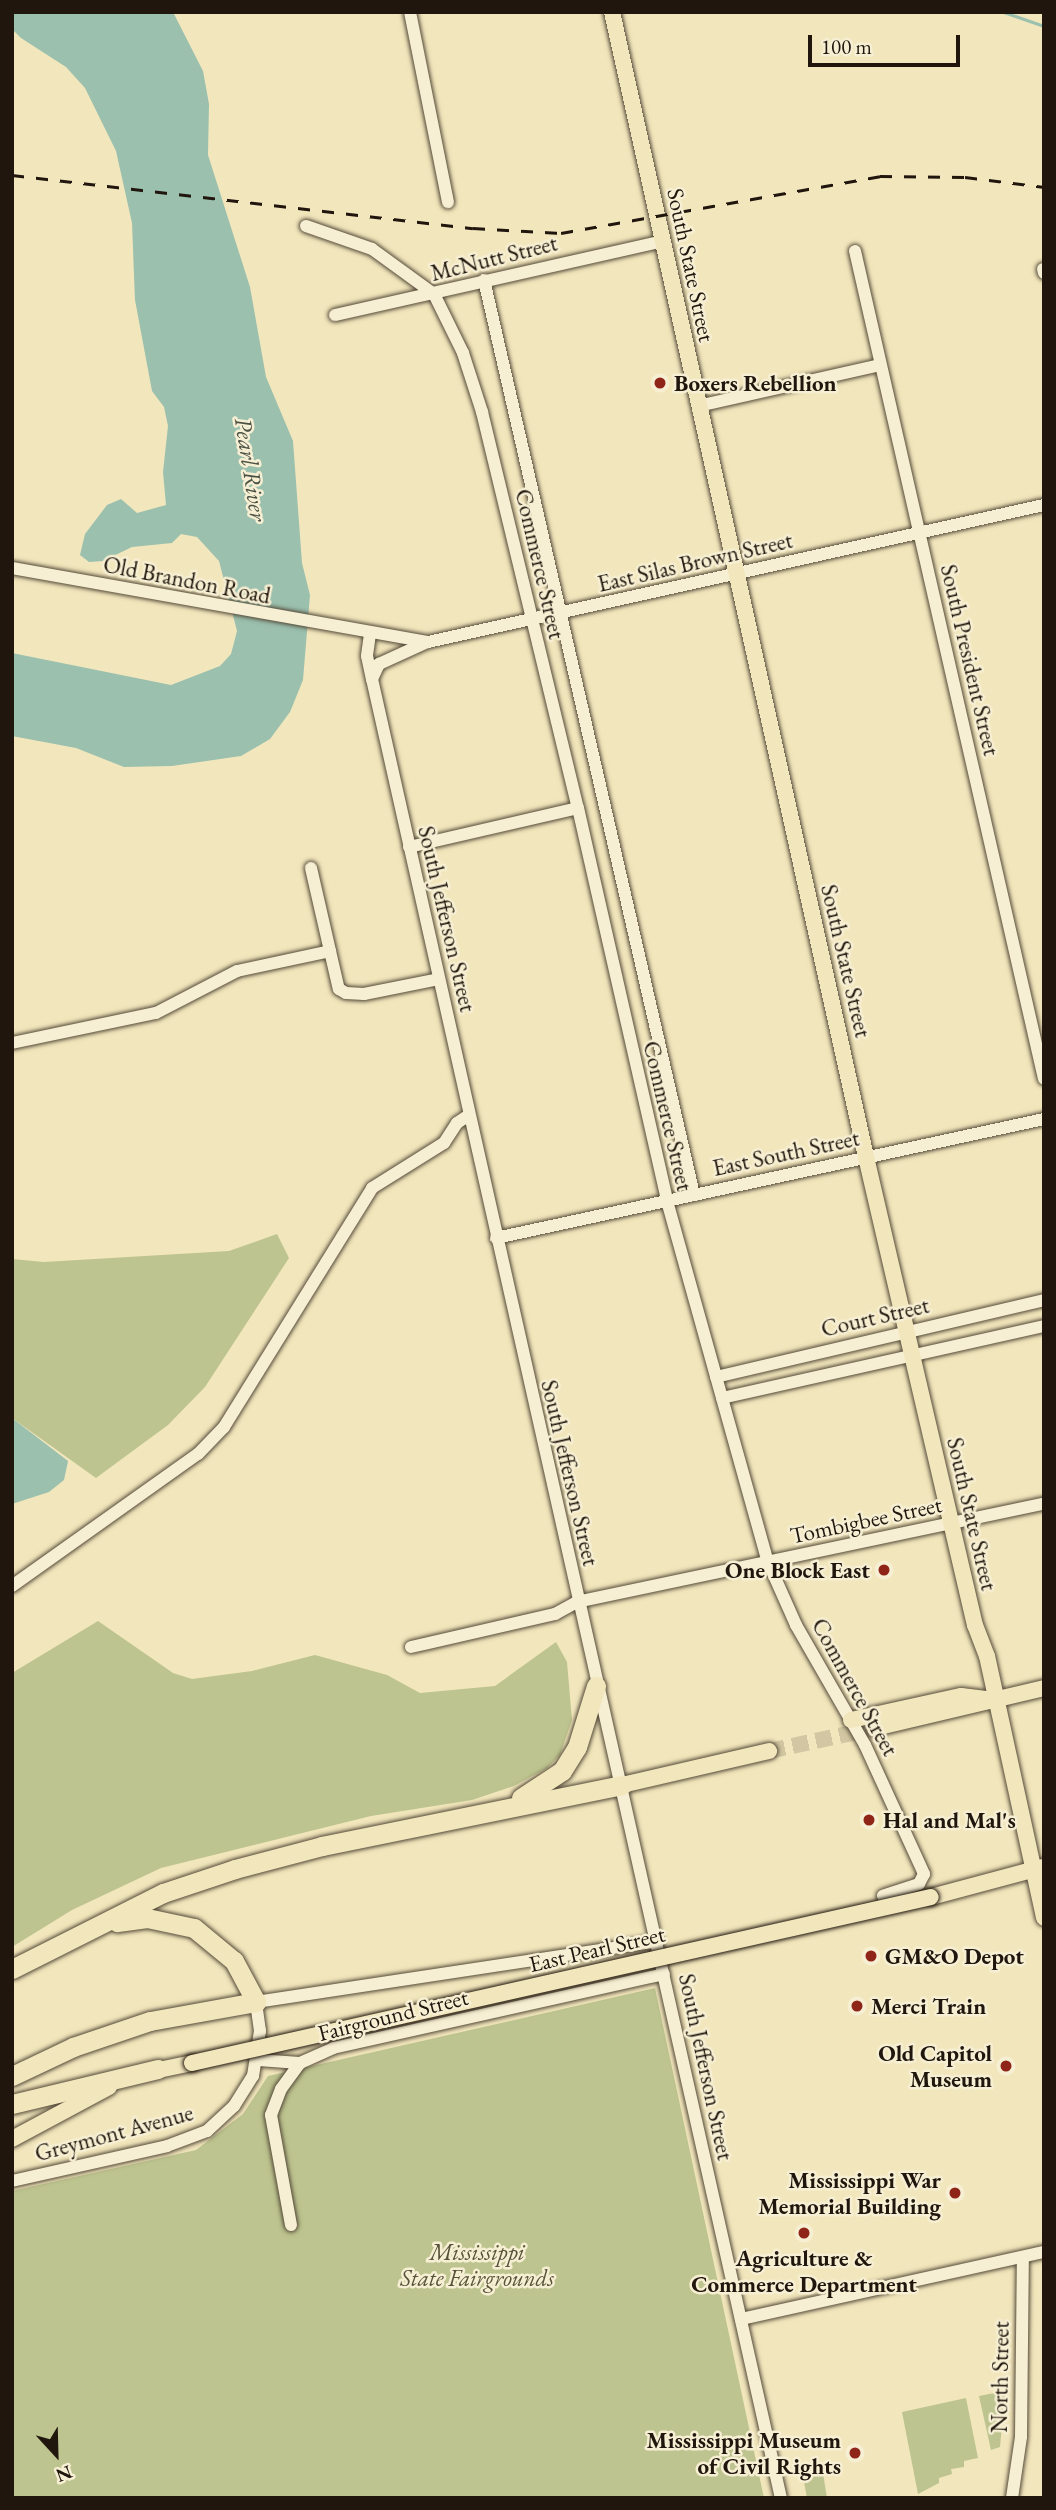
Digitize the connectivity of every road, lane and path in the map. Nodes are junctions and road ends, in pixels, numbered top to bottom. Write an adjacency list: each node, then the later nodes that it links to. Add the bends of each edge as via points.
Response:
1 (410, 12): 3 (street)
2 (612, 12): 5 (main road, South State Street)
3 (448, 202)
4 (306, 226): 8 (street, via 372,249)
5 (664, 241): 7 (street, McNutt Street); 11 (main road, South State Street)
6 (855, 251): 10 (street, South President Street)
7 (484, 280): 8 (street, McNutt Street); 16 (street, Commerce Street)
8 (435, 294): 9 (street, McNutt Street); 17 (street, Commerce Street, via 463,353 482,412)
9 (335, 315)
10 (880, 365): 11 (street); 13 (street, South President Street)
11 (698, 406): 15 (main road, South State Street)
12 (1044, 505): 13 (street, East Silas Brown Street)
13 (918, 534): 15 (street, East Silas Brown Street); 28 (street, South President Street)
14 (12, 568): 18 (street, Old Brandon Road)
15 (736, 573): 16 (street, East Silas Brown Street); 31 (main road, South State Street)
16 (561, 615): 17 (street, East Silas Brown Street); 32 (street, Commerce Street)
17 (532, 621): 20 (street, East Silas Brown Street); 22 (street, Commerce Street)
18 (355, 632): 19 (street, East Silas Brown Street)
19 (370, 634): 20 (street, East Silas Brown Street); 21 (street, South Jefferson Street, via 367,656)
20 (428, 642): 21 (street, via 379,664)
21 (372, 679): 23 (street, South Jefferson Street)
22 (578, 808): 23 (street); 33 (street, Commerce Street)
23 (409, 847): 26 (street, South Jefferson Street)
24 (311, 868): 25 (street)
25 (330, 951): 26 (street, via 339,989 346,993 364,995); 27 (street, via 237,971 156,1013)
26 (439, 979): 29 (street, South Jefferson Street)
27 (12, 1043)
28 (1044, 1079)
29 (469, 1115): 34 (street, South Jefferson Street); 44 (street, via 457,1123 444,1143 372,1188 224,1427 198,1454)
30 (1044, 1119): 31 (street, East South Street)
31 (866, 1157): 32 (street, East South Street); 37 (main road, South State Street)
32 (694, 1195): 33 (street, East South Street)
33 (667, 1201): 34 (street, East South Street); 39 (street, Commerce Street)
34 (496, 1238): 45 (street, South Jefferson Street)
35 (1044, 1300): 37 (street, Court Street)
36 (1044, 1326): 38 (street, Court Street)
37 (907, 1331): 38 (main road, South State Street); 39 (street, Court Street)
38 (913, 1356): 40 (street, Court Street); 42 (main road, South State Street)
39 (716, 1377): 40 (street, Commerce Street)
40 (722, 1398): 43 (street, Commerce Street)
41 (1044, 1504): 42 (street, Tombigbee Street)
42 (951, 1523): 43 (street, Tombigbee Street); 49 (main road, South State Street)
43 (768, 1562): 45 (street, Tombigbee Street); 50 (street, Commerce Street, via 796,1625)
44 (12, 1586)
45 (577, 1602): 46 (street, Tombigbee Street, via 555,1614); 47 (street, South Jefferson Street)
46 (411, 1647)
47 (596, 1686): 53 (street, South Jefferson Street); 54 (highway, via 577,1747 562,1772 540,1790)
48 (1044, 1688): 49 (main road)
49 (992, 1699): 50 (main road, via 961,1696); 51 (main road); 55 (main road, South State Street)
50 (851, 1720): 56 (street, Commerce Street, via 924,1874 919,1884)
51 (875, 1728)
52 (769, 1751): 53 (main road)
53 (622, 1785): 54 (highway); 59 (street, South Jefferson Street)
54 (489, 1812): 58 (highway, via 235,1869 163,1893)
55 (1040, 1868): 57 (main road, South State Street); 65 (main road, East Pearl Street, bridge, via 931,1897)
56 (883, 1896)
57 (1044, 1918)
58 (98, 1924): 60 (highway); 62 (highway, via 147,1918 194,1928 233,1961)
59 (657, 1941): 61 (street, South Jefferson Street); 62 (street)
60 (12, 1969)
61 (664, 1974): 64 (street, Fairground Street, via 333,2048); 73 (street, South Jefferson Street)
62 (256, 2002): 63 (street, Greymont Avenue); 66 (highway, via 150,2021)
63 (258, 2060): 64 (street); 69 (street, Greymont Avenue, via 234,2106 207,2131 167,2146)
64 (300, 2063): 70 (street, Fairground Street, via 281,2089 271,2115)
65 (158, 2068): 67 (highway); 68 (main road, East Pearl Street, via 93,2093)
66 (12, 2076)
67 (12, 2104)
68 (12, 2139)
69 (12, 2181)
70 (291, 2225)
71 (1044, 2252): 72 (street)
72 (1023, 2257): 73 (street); 75 (street, North Street, via 1021,2437)
73 (741, 2319): 74 (street, South Jefferson Street)
74 (781, 2498)
75 (1012, 2498)

